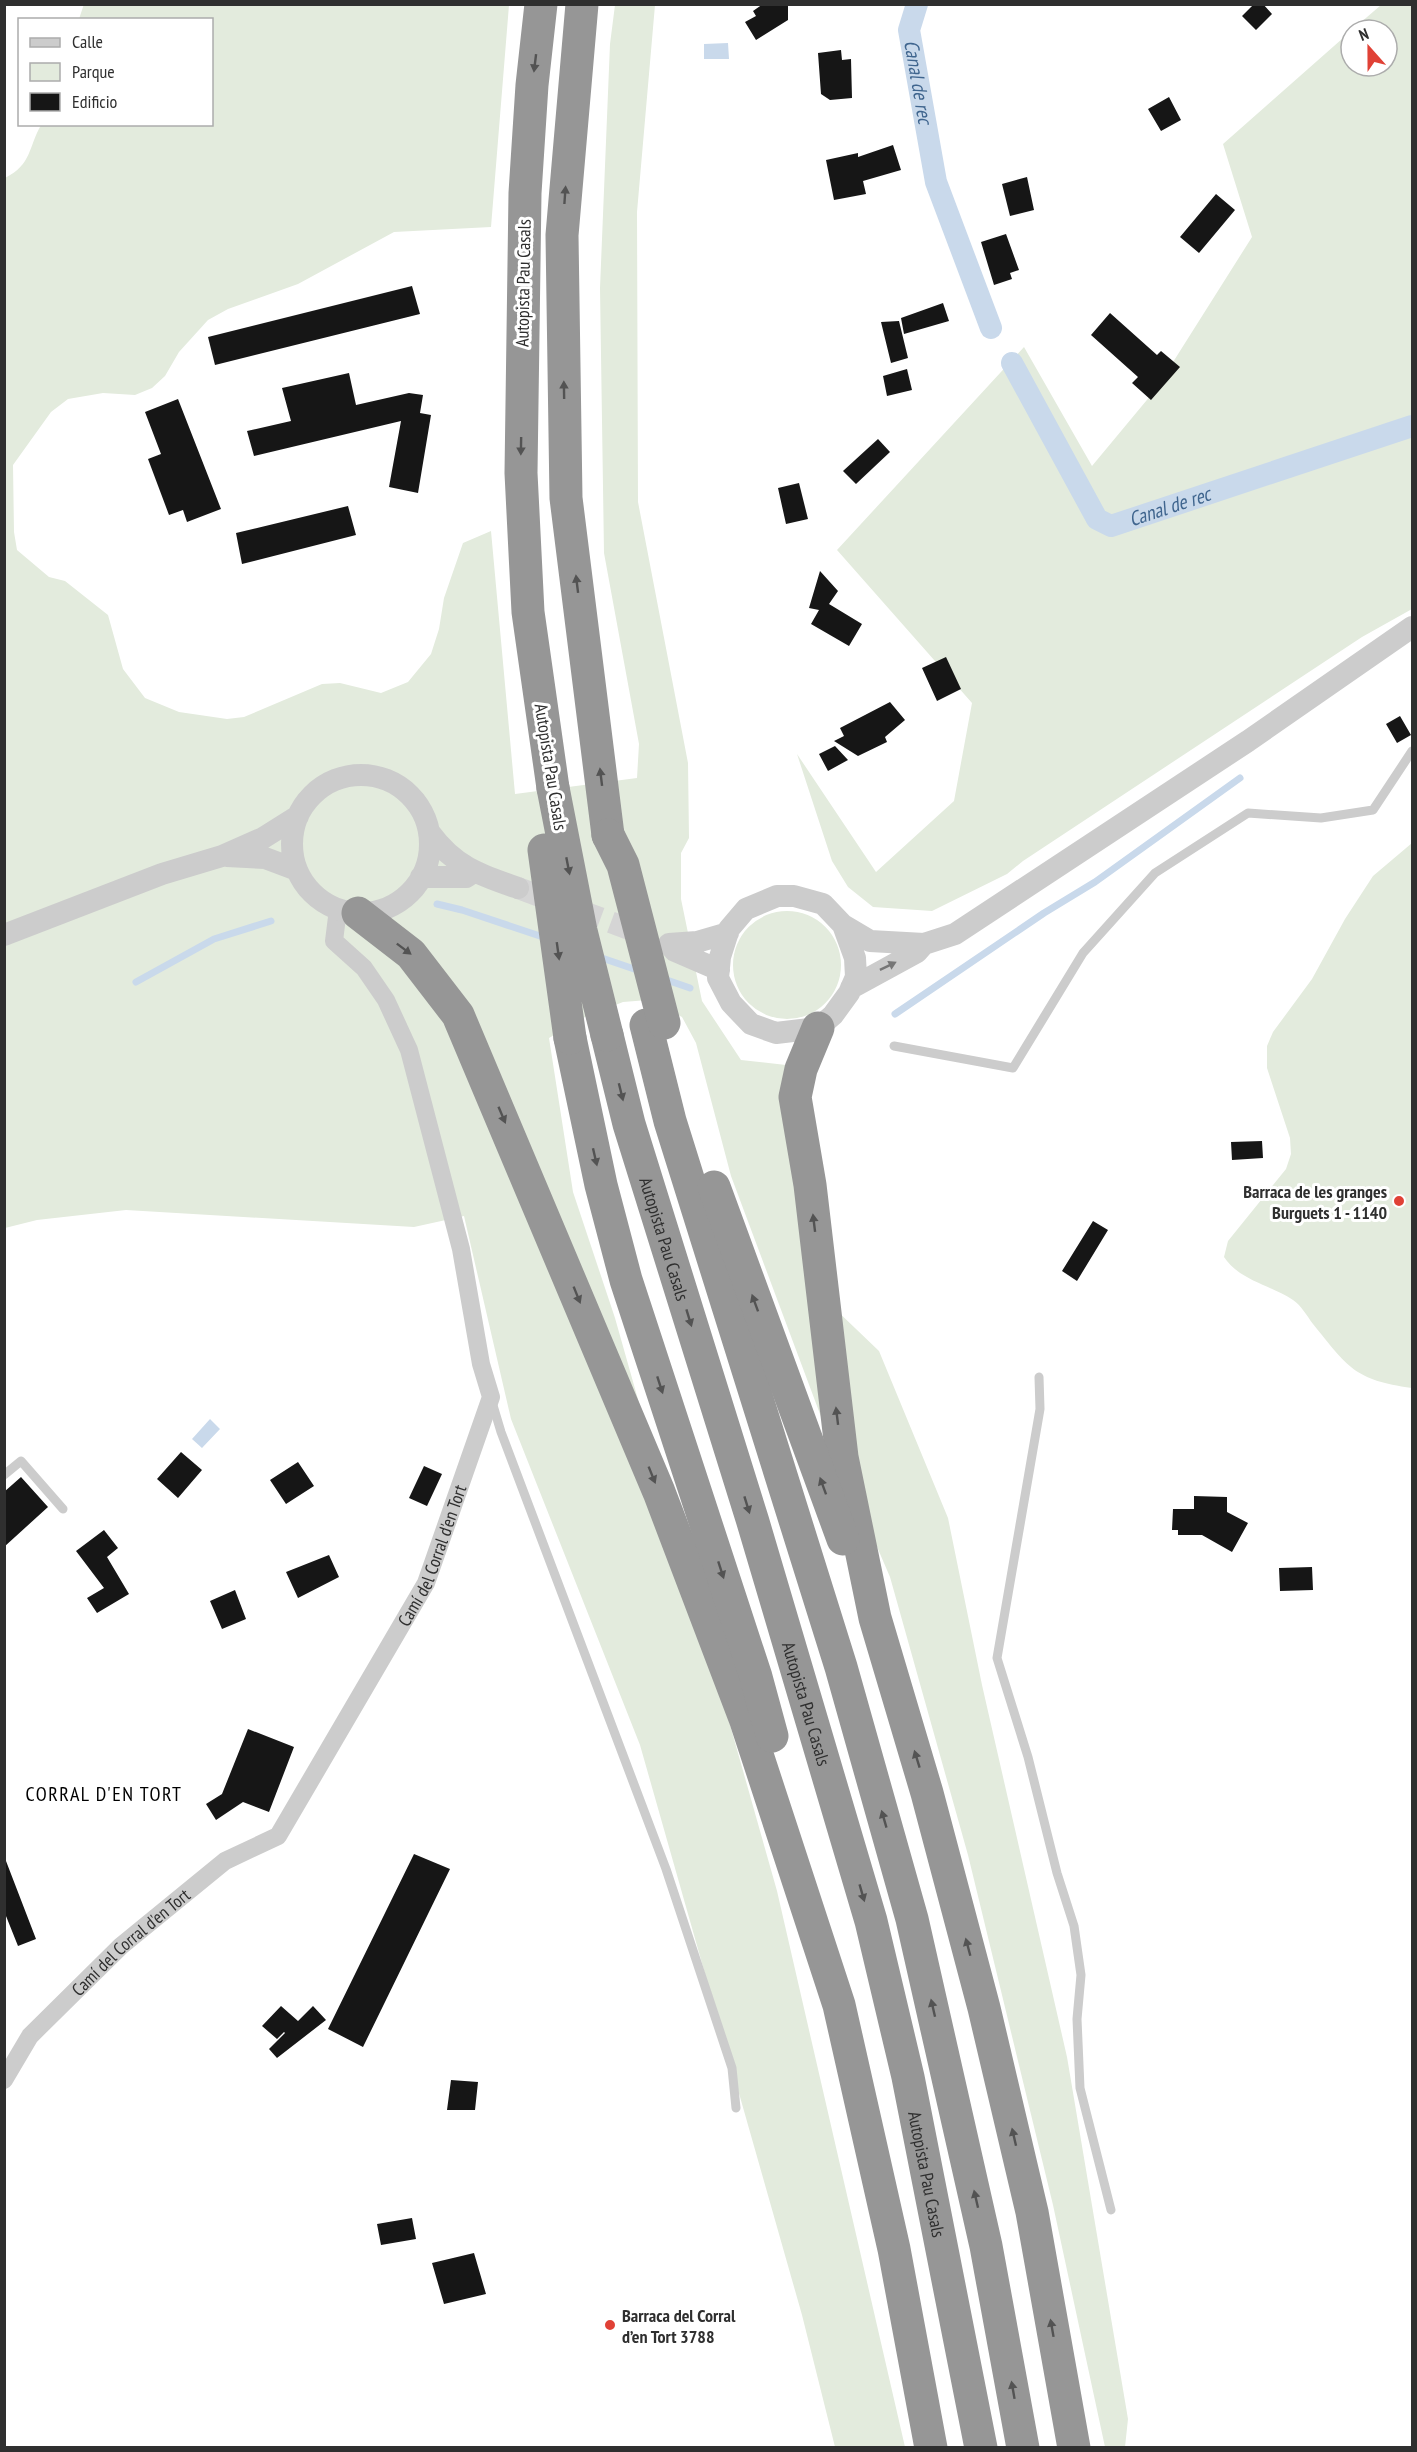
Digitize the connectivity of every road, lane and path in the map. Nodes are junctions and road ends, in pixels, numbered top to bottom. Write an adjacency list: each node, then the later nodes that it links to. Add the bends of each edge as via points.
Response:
1 (541, 4): 5 (highway, Autopista Pau Casals, one-way to 5, via 525,194 521,473 528,612)
2 (582, 4): 20 (highway, one-way to 2, bridge, via 621,912 566,498 562,235)
3 (1413, 627): 17 (street, via 1012,898 955,934)
4 (1413, 751): 22 (lane, via 1373,810 1321,818 1248,813 1155,873 1083,953 1013,1068)
5 (544, 789): 28 (highway, one-way to 28, bridge, via 570,1038 602,1185 626,1280 756,1677 824,1927); 33 (highway, Autopista Pau Casals, one-way to 33, bridge, via 629,1124 753,1522 870,1922 908,2078)
6 (298, 816): 7 (street, via 322,787 356,775 375,776 406,791 417,803); 8 (street, via 263,838); 9 (street, via 292,837)
7 (430, 833): 10 (street, via 444,852); 11 (street, via 429,856)
8 (222, 856): 9 (street, via 265,858); 16 (street, via 162,874)
9 (297, 870): 13 (street, via 321,900)
10 (472, 873): 11 (street, via 466,877); 12 (street)
11 (421, 878): 13 (street, via 405,897 383,909)
12 (518, 888)
13 (348, 911): 24 (street, via 334,941 364,968 386,1000 409,1050 459,1243); 28 (highway, one-way to 28, via 411,954 444,993 487,1078 659,1492 746,1721)
14 (843, 925): 15 (street, via 823,904 777,896 746,909); 17 (street, via 870,941); 19 (street, via 855,958)
15 (728, 933): 18 (street); 18 (street, via 697,942 669,944 675,951)
16 (4, 935)
17 (924, 944): 19 (street, one-way to 17, via 917,952)
18 (719, 970): 21 (street, via 718,978 731,1003 751,1024 776,1033)
19 (851, 988): 21 (street, via 833,1015)
20 (655, 1024): 27 (highway, one-way to 20, via 834,1517); 34 (highway, one-way to 20, via 986,2246 912,1919 841,1667 670,1121)
21 (818, 1028): 27 (highway, one-way to 21, via 842,1457 810,1185 795,1097 801,1069)
22 (894, 1046)
23 (1039, 1377): 31 (lane, via 1039,1420 997,1658 1074,1926 1081,1975 1077,2019 1080,2088)
24 (490, 1397): 29 (street, Camí del Corral d'en Tort, via 426,1583 278,1836 225,1861 121,1946 30,2036); 30 (lane, via 666,1869 732,2068)
25 (4, 1475): 26 (lane, via 21,1461)
26 (63, 1509)
27 (875, 1618): 35 (highway, one-way to 27, via 1032,2212 984,2008 927,1792)
28 (839, 2005): 32 (highway, via 894,2249)
29 (4, 2080)
30 (736, 2108)
31 (1111, 2210)
32 (931, 2448)
33 (981, 2448)
34 (1023, 2448)
35 (1074, 2448)

